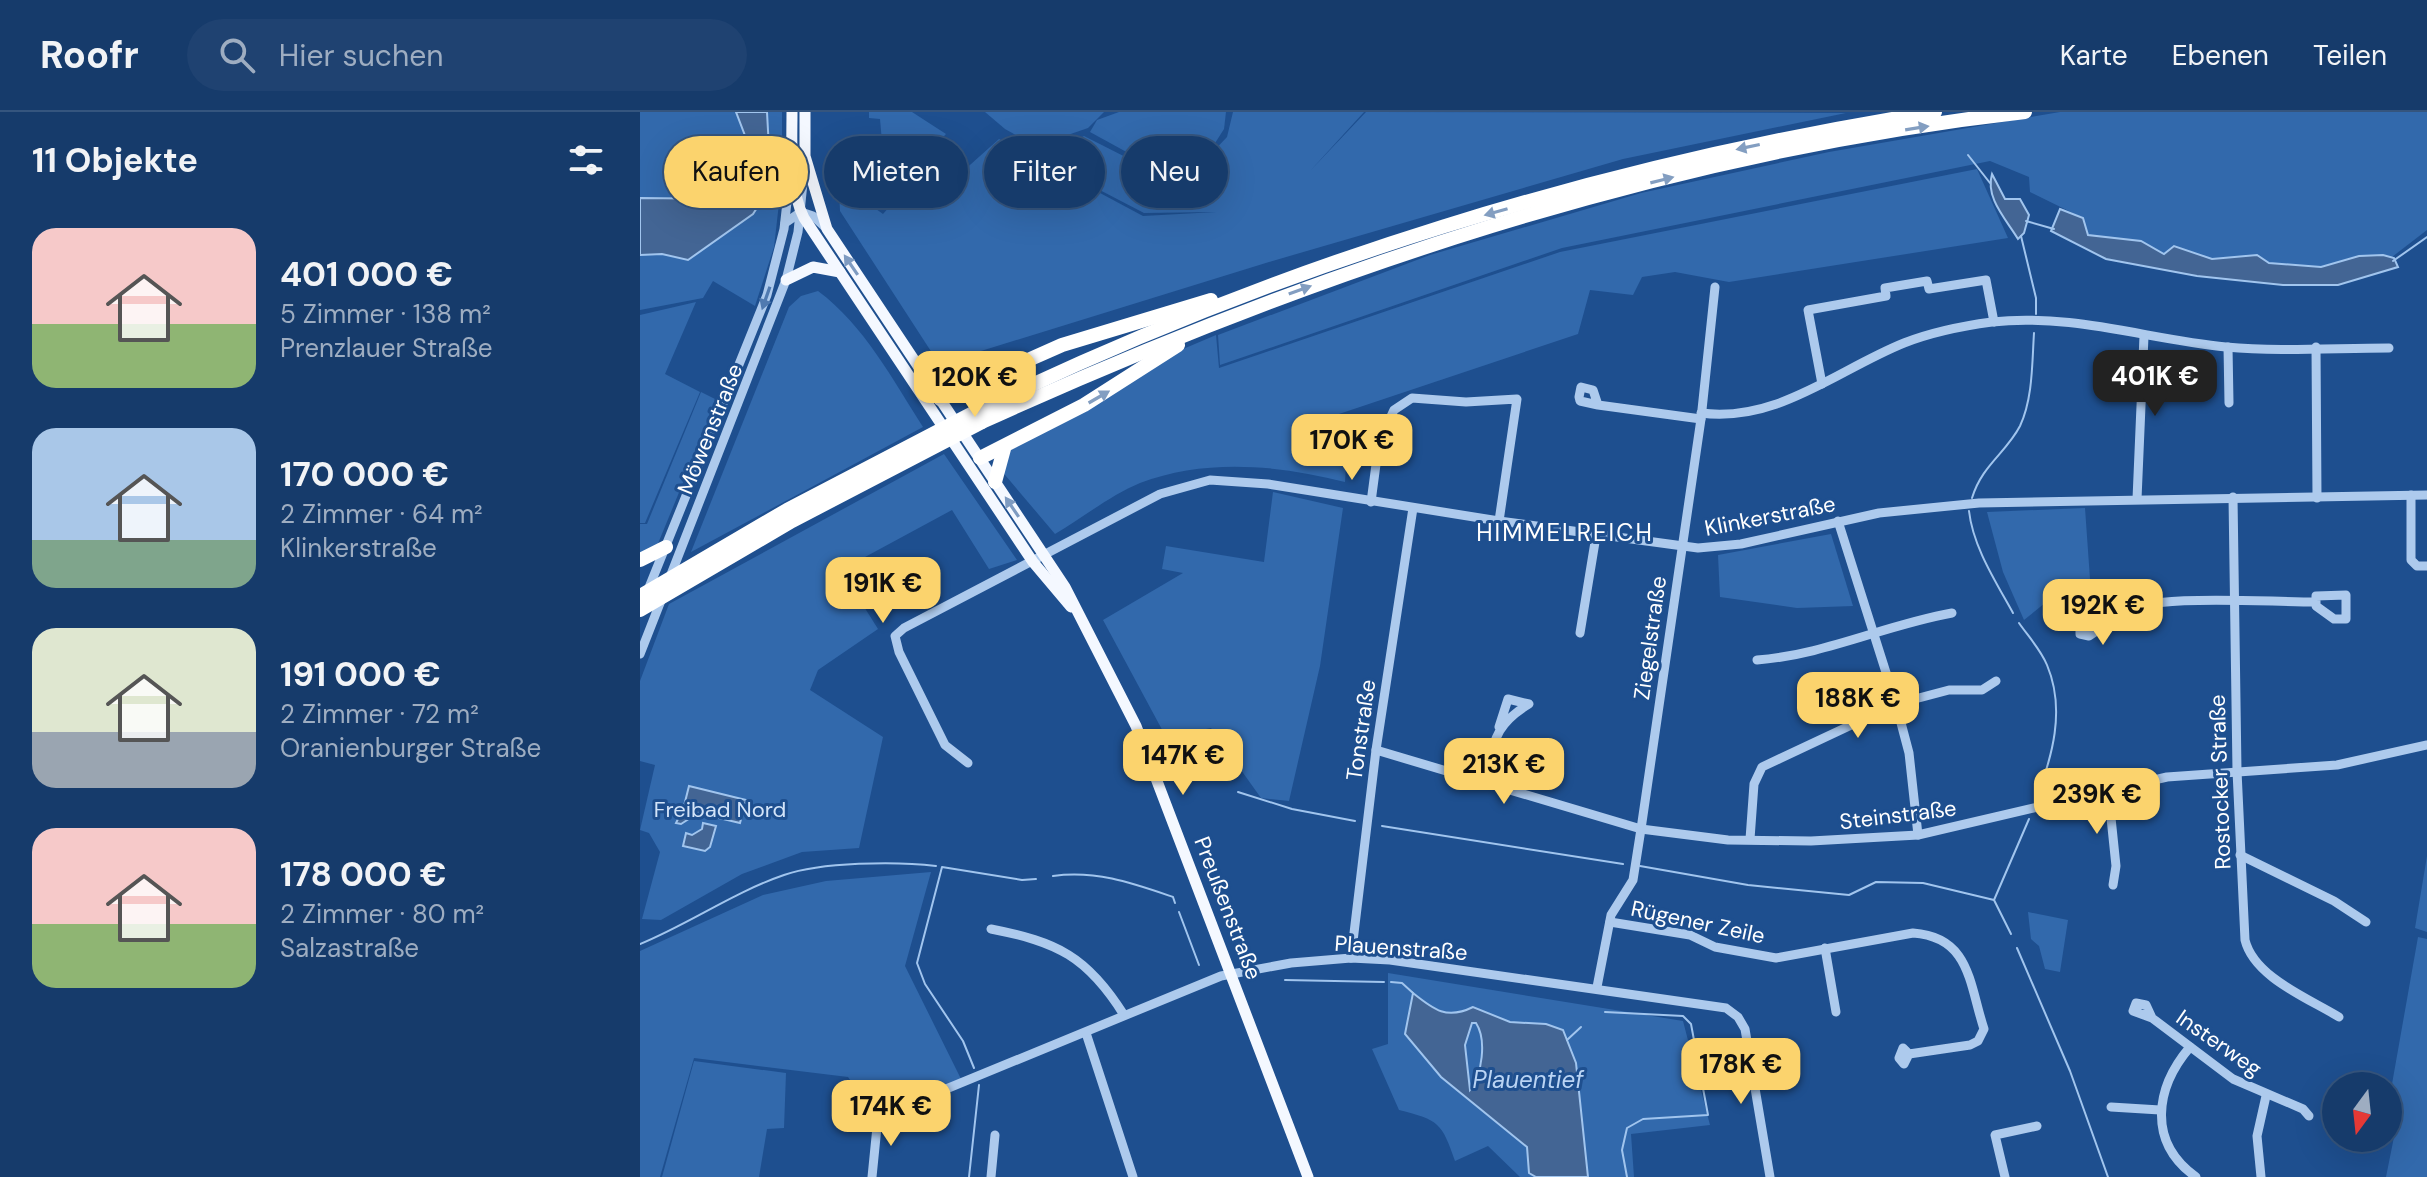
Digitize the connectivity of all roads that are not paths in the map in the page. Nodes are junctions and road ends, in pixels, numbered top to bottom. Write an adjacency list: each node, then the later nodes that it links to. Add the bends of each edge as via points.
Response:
1 (792, 112): 5 (main road)
2 (805, 112): 6 (main road)
3 (1935, 112): 16 (highway, one-way to 16, via 1803,135 1624,176 1431,232)
4 (2025, 112): 17 (highway, one-way to 4, via 1399,256 1628,189 1821,145)
5 (796, 136)
6 (802, 136)
7 (808, 179): 12 (main road, Preußenstraße)
8 (788, 208): 11 (street, Möwenstraße)
9 (801, 208): 10 (main road, Preußenstraße)
10 (801, 212): 11 (street); 12 (street); 13 (main road, Preußenstraße); 14 (street, Möwenstraße)
11 (785, 223): 43 (street, Möwenstraße, one-way to 43, via 762,310)
12 (827, 229): 26 (main road, Preußenstraße, one-way to 12)
13 (840, 272): 14 (main road, via 813,267); 26 (main road, Preußenstraße)
14 (786, 280): 58 (street, Möwenstraße)
15 (1715, 287): 27 (street, Ziegelstraße)
16 (1239, 298): 26 (highway, via 1215,299 1094,334 1003,369); 28 (highway, via 1133,339)
17 (1227, 317): 28 (highway); 29 (highway, one-way to 17, via 1109,392 1161,354)
18 (1994, 322): 19 (street, via 2042,319); 23 (street, via 1904,343); 23 (street, via 1986,280 1929,289 1927,281 1917,282 1885,288 1886,296 1808,310)
19 (2144, 336): 20 (street); 37 (street)
20 (2228, 347): 21 (street); 24 (street)
21 (2316, 347): 22 (street); 36 (street)
22 (2389, 348)
23 (1822, 384): 27 (street, via 1771,406)
24 (2229, 403)
25 (1598, 405): 27 (street)
26 (937, 406): 30 (main road, Preußenstraße); 31 (main road, Preußenstraße)
27 (1701, 416): 44 (street, Ziegelstraße)
28 (979, 417): 49 (highway, bridge, via 787,510); 52 (highway, bridge)
29 (1004, 449): 31 (highway); 32 (highway)
30 (962, 456): 31 (main road); 47 (main road, Preußenstraße)
31 (980, 458): 32 (main road, Preußenstraße)
32 (995, 482): 45 (main road, Preußenstraße, one-way to 32)
33 (2411, 495): 34 (street, Klinkerstraße); 36 (street, Klinkerstraße); 48 (street, via 2411,560)
34 (2427, 495)
35 (2233, 497): 36 (street, Klinkerstraße); 37 (street, Klinkerstraße); 50 (street, Rostocker Straße)
36 (2317, 498)
37 (2137, 499): 41 (street, Klinkerstraße, via 1940,506)
38 (1371, 502): 39 (street, Klinkerstraße); 40 (street, via 1379,442 1394,410 1412,398 1517,399); 45 (street, Klinkerstraße, via 1210,480 1160,494)
39 (1413, 508): 40 (street, Klinkerstraße); 64 (street, Tonstraße)
40 (1499, 521): 42 (street, Klinkerstraße)
41 (1838, 521): 44 (street, Klinkerstraße, via 1741,544); 56 (street)
42 (1596, 536): 44 (street, Klinkerstraße); 57 (street)
43 (666, 547): 46 (highway); 52 (street, Möwenstraße)
44 (1682, 547): 69 (street, Ziegelstraße)
45 (1044, 556): 47 (street, Klinkerstraße); 55 (main road, Preußenstraße)
46 (640, 560)
47 (1033, 562): 55 (main road, Preußenstraße); 65 (street, Klinkerstraße, via 895,636 945,745)
48 (2427, 566)
49 (640, 596)
50 (2234, 602): 51 (street); 54 (street, via 2155,603); 66 (street, Rostocker Straße)
51 (2316, 602)
52 (640, 610)
53 (1952, 613): 56 (street)
54 (2106, 614)
55 (1079, 615): 79 (main road, Preußenstraße, via 1136,726)
56 (1871, 632): 59 (street, via 1820,651); 61 (street)
57 (1580, 633)
58 (640, 654)
59 (1757, 660)
60 (1996, 681): 61 (street, via 1982,690 1949,690)
61 (1896, 704): 70 (street, via 1909,753); 71 (street, via 1762,767 1754,784)
62 (1499, 727): 67 (street)
63 (2427, 745): 66 (street, Steinstraße, via 2337,765)
64 (1376, 750): 67 (street, Steinstraße); 78 (street, Tonstraße)
65 (968, 763)
66 (2237, 771): 68 (street, Steinstraße); 72 (street, Rostocker Straße)
67 (1484, 784): 69 (street, Steinstraße)
68 (2108, 789): 70 (street, Steinstraße); 73 (street)
69 (1641, 829): 71 (street, Steinstraße); 74 (street, Ziegelstraße, via 1633,880)
70 (1918, 835): 71 (street, Steinstraße)
71 (1750, 839)
72 (2240, 855): 75 (street); 83 (street, Rostocker Straße, via 2248,955)
73 (2113, 885)
74 (1610, 922): 77 (street, Rügener Zeile, via 1690,935 1715,947 1776,958); 80 (street, Ziegelstraße)
75 (2366, 922)
76 (991, 929): 82 (street, via 1057,946 1083,962)
77 (1825, 948): 81 (street); 87 (street, Rügener Zeile, via 1913,933 1951,944 1960,955 1984,1029 1978,1041)
78 (1351, 958): 79 (street, Plauenstraße); 80 (street, Plauenstraße)
79 (1231, 973): 82 (street, Plauenstraße); 97 (main road, Preußenstraße)
80 (1597, 987): 98 (street, Plauenstraße, via 1726,1008 1738,1017 1745,1029)
81 (1836, 1012)
82 (1124, 1015): 85 (street, Plauenstraße)
83 (2339, 1017)
84 (2152, 1018): 86 (street, Insterweg)
85 (1086, 1033): 94 (street, Plauenstraße, via 878,1117); 96 (street)
86 (2190, 1047): 88 (street, Insterweg); 90 (street, via 2169,1075)
87 (1909, 1054)
88 (2266, 1096): 91 (street, Insterweg); 101 (street, via 2257,1136)
89 (2111, 1107): 90 (street)
90 (2160, 1110): 100 (street, via 2170,1151)
91 (2309, 1116)
92 (2037, 1126): 99 (street, via 1995,1135)
93 (995, 1135): 95 (street)
94 (872, 1177)
95 (991, 1177)
96 (1133, 1177)
97 (1308, 1177)
98 (1770, 1177)
99 (2005, 1177)
100 (2196, 1177)
101 (2261, 1177)

